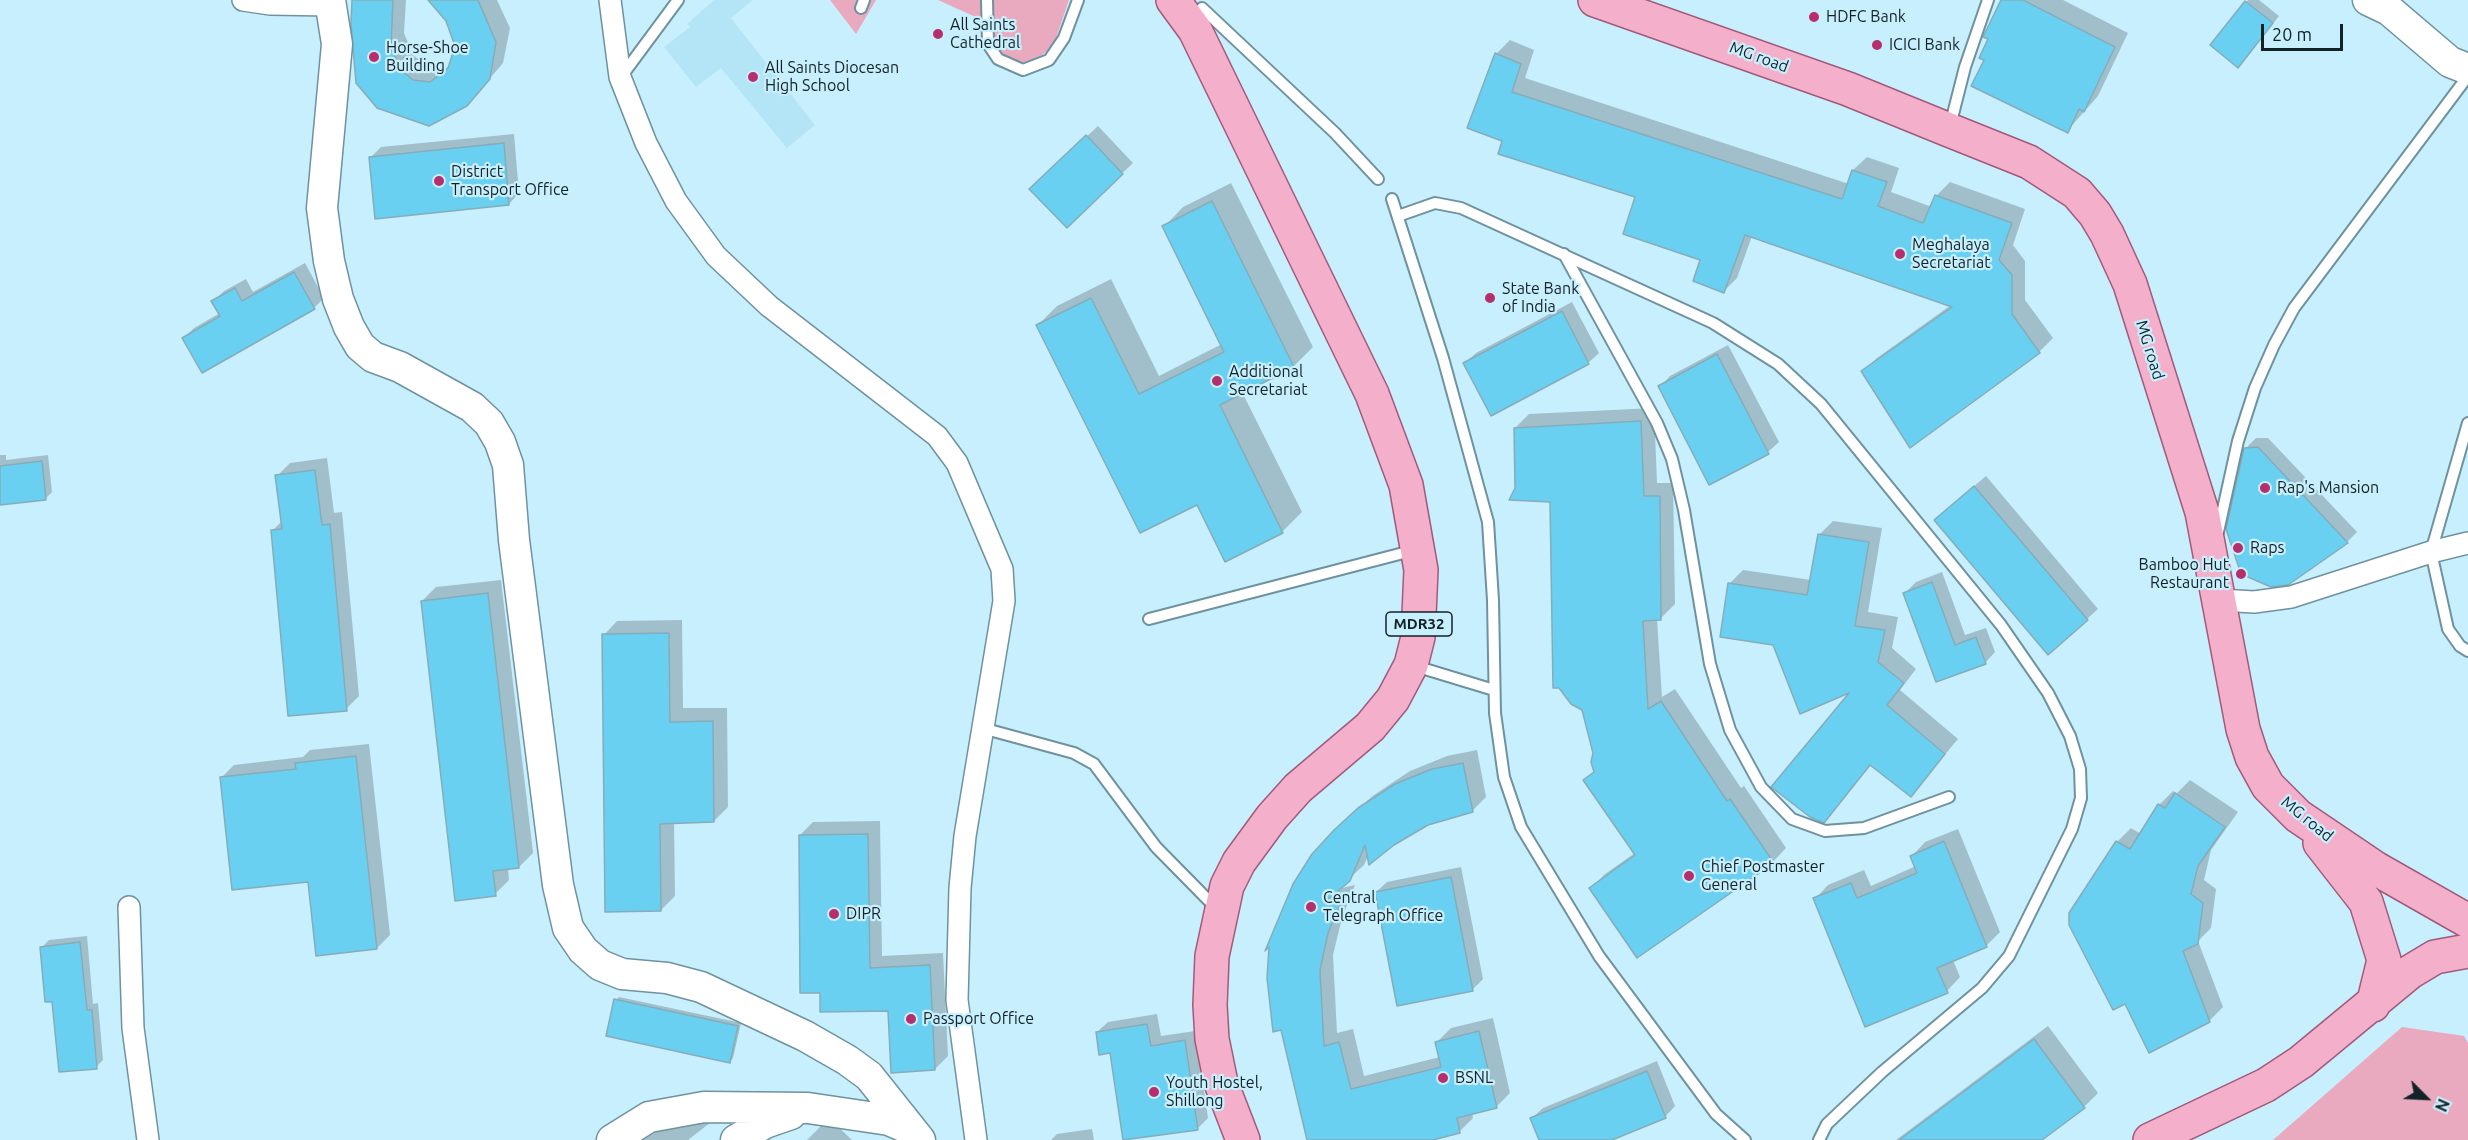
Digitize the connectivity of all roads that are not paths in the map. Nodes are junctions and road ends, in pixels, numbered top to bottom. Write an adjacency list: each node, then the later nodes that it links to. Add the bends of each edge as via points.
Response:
1 (243, 0): 9 (street, via 270,4)
2 (609, 0): 13 (street)
3 (678, 0): 13 (lane)
4 (987, 0): 5 (lane, via 988,44 998,59 1023,70 1049,60 1064,38)
5 (1078, 0)
6 (1595, 0): 14 (main road, MG road, via 1641,11)
7 (1988, 0): 14 (lane)
8 (2368, 0): 11 (street, via 2389,10 2450,62)
9 (331, 2): 38 (street, via 337,44 322,208 338,299 360,346 373,357 400,367 472,407 489,423 500,442 508,465 558,885 568,928 583,950 600,965 622,974 667,978 701,987 755,1010 839,1055 869,1076)
10 (1193, 10): 15 (lane, via 1335,134); 21 (main road, MDR32, via 1372,394 1406,485)
11 (2468, 69)
12 (2468, 76): 23 (lane, via 2294,308 2274,345 2238,441)
13 (620, 77): 29 (street, via 646,143 676,201 716,256 769,306 937,436 957,463 1002,569 1004,601)
14 (1949, 130): 23 (main road, MG road, via 2029,162 2077,193 2095,214 2130,284 2202,512)
15 (1378, 179)
16 (1392, 199): 17 (lane)
17 (1398, 216): 18 (lane, via 1435,203 1461,208); 28 (lane, via 1459,410 1488,522)
18 (1564, 254): 30 (lane, via 1657,423 1672,459 1710,664 1730,730 1761,787 1792,819 1825,831 1864,828); 45 (lane, via 1713,323 1778,364 1821,404 2001,625 2048,693 2070,736 2080,769 2081,798 2072,829 2009,956 1982,988 1827,1124)
19 (2468, 423): 22 (lane)
20 (2468, 543): 22 (street)
21 (1418, 549): 25 (lane); 27 (main road, MDR32, via 1421,604)
22 (2430, 552): 24 (street, via 2291,597 2254,603); 26 (lane, via 2448,629)
23 (2212, 563): 24 (main road, MG road)
24 (2219, 600): 31 (main road, MG road, via 2243,729 2252,757 2268,786)
25 (1149, 619)
26 (2468, 651)
27 (1412, 665): 28 (lane); 33 (main road, MDR32, via 1394,699 1370,727 1298,788 1254,839 1231,878)
28 (1494, 690): 44 (lane, via 1504,777 1521,827 1605,965 1716,1114)
29 (982, 728): 33 (lane, via 1074,753 1094,764 1156,847); 42 (street, via 965,836 957,1000)
30 (1949, 797)
31 (2298, 816): 34 (main road, MG road, via 2368,863); 36 (main road, via 2366,902 2384,960)
32 (129, 907): 39 (street, via 133,1028)
33 (1220, 913): 43 (main road, MDR32, via 1212,956 1212,1039 1221,1083)
34 (2468, 921)
35 (2468, 951): 36 (main road, via 2435,957 2410,972)
36 (2373, 1005): 46 (main road, via 2266,1085)
37 (808, 1108): 38 (street, via 889,1120); 40 (street, via 704,1107 670,1111 649,1117); 41 (street, via 765,1123)
38 (916, 1135)
39 (148, 1140)
40 (612, 1140)
41 (736, 1140)
42 (976, 1140)
43 (1243, 1140)
44 (1744, 1140)
45 (1819, 1140)
46 (2150, 1140)

